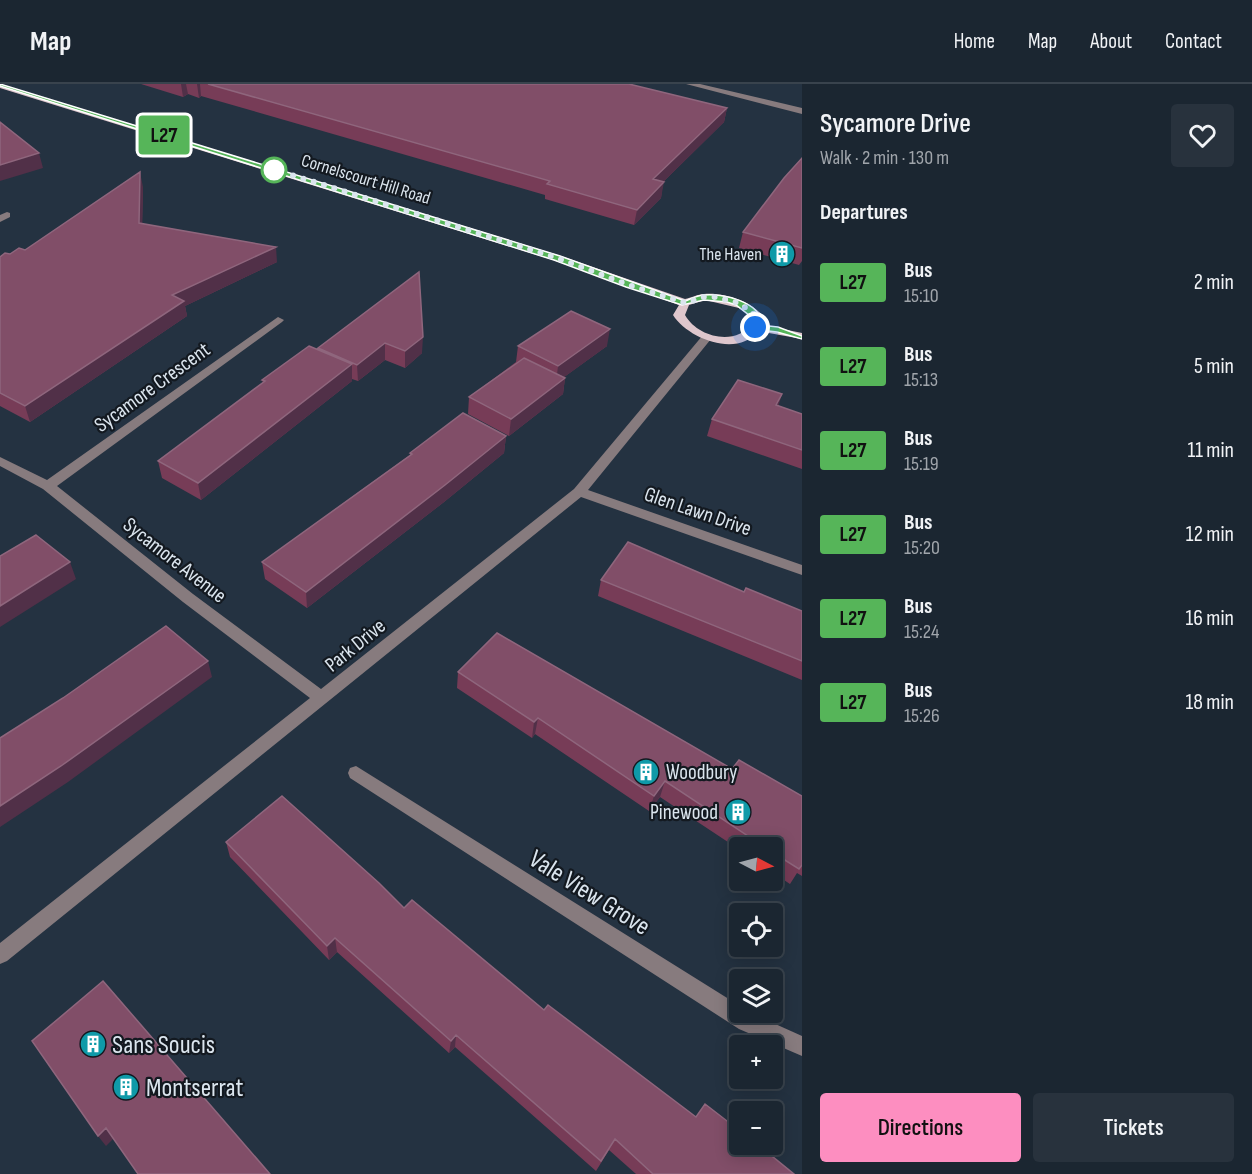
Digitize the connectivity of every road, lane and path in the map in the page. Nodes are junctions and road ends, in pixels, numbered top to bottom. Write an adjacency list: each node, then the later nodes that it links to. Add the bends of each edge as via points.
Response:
1 (690, 84): 3 (street)
2 (0, 85): 4 (main road, Cornelscourt Hill Road, via 546,254)
3 (802, 111)
4 (686, 303): 6 (main road, via 704,297 739,303 754,314); 8 (main road, via 679,315 682,321)
5 (278, 320): 10 (street, Sycamore Crescent)
6 (755, 327): 7 (main road); 8 (main road, via 751,333 731,339)
7 (802, 336)
8 (707, 337): 11 (street, Park Drive)
9 (0, 461): 10 (street, Sycamore Avenue)
10 (48, 486): 13 (street, Sycamore Avenue)
11 (579, 492): 12 (street, Glen Lawn Drive); 13 (street, Park Drive)
12 (802, 570)
13 (322, 698): 15 (street, Park Drive)
14 (356, 773): 16 (street, Vale View Grove, via 746,1022)
15 (0, 955)
16 (802, 1046)

